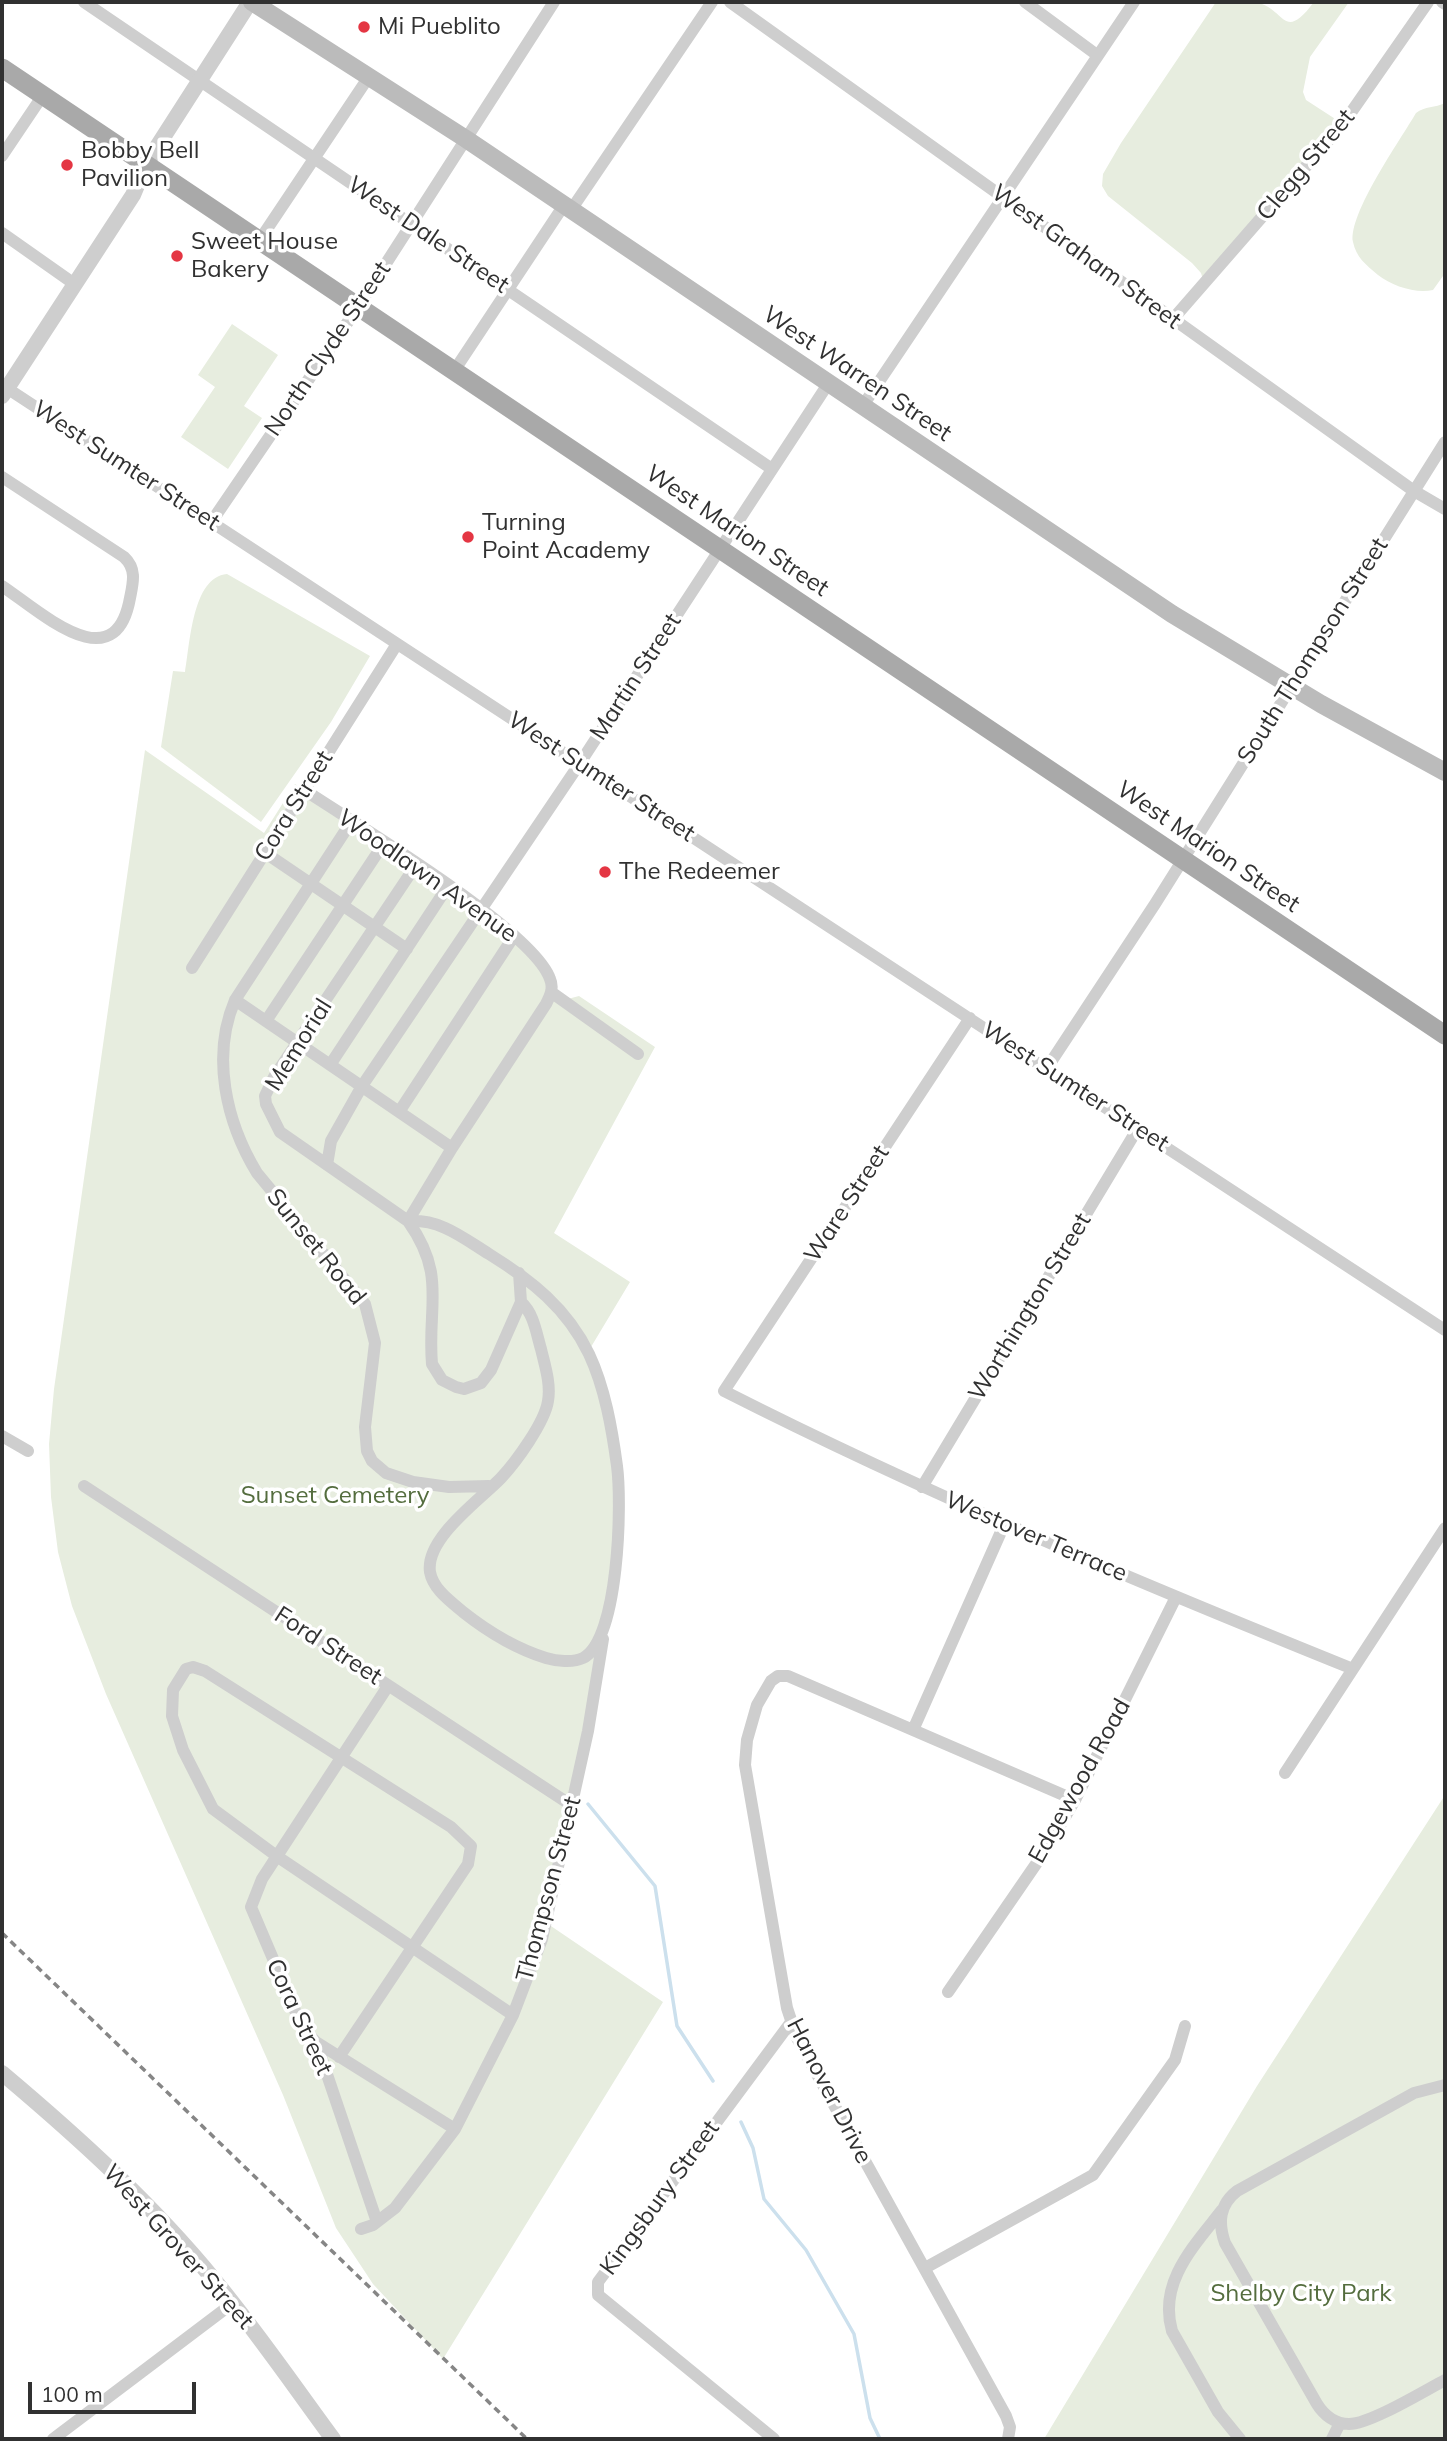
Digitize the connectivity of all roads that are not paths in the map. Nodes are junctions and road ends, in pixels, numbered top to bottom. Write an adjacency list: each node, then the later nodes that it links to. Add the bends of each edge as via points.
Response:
1 (84, 2): 12 (street, West Dale Street)
2 (251, 2): 11 (main road, West Warren Street); 12 (street)
3 (554, 2): 14 (street, North Clyde Street)
4 (712, 2): 19 (street)
5 (730, 2): 18 (street, West Graham Street)
6 (1025, 2): 9 (street)
7 (1134, 2): 9 (street)
8 (1428, 2): 26 (street, Clegg Street, via 1343,124)
9 (1097, 55): 18 (street)
10 (2, 68): 13 (main road, West Marion Street)
11 (368, 78): 14 (main road, West Warren Street); 16 (street)
12 (200, 81): 16 (street, West Dale Street); 17 (street)
13 (43, 95): 15 (street); 17 (main road, West Marion Street)
14 (466, 139): 19 (main road, West Warren Street); 20 (street, North Clyde Street)
15 (2, 156)
16 (314, 158): 20 (street, West Dale Street); 22 (street)
17 (145, 164): 22 (main road, West Marion Street); 23 (street, via 134,195)
18 (1002, 197): 26 (street, West Graham Street); 30 (street)
19 (567, 208): 24 (street); 28 (main road, West Warren Street)
20 (411, 224): 24 (street, West Dale Street); 25 (street, North Clyde Street)
21 (2, 233): 23 (street)
22 (259, 241): 25 (main road, West Marion Street)
23 (74, 282): 29 (street)
24 (508, 290): 27 (street); 32 (street, West Dale Street)
25 (358, 307): 27 (main road, West Marion Street); 36 (street, North Clyde Street)
26 (1173, 319): 34 (street, West Graham Street)
27 (454, 371): 37 (main road, West Marion Street)
28 (828, 384): 30 (main road, West Warren Street); 32 (street, Martin Street)
29 (3, 389): 36 (street, West Sumter Street)
30 (862, 407): 40 (main road, West Warren Street, via 1172,614)
31 (1445, 442): 34 (street, South Thompson Street)
32 (772, 469): 37 (street, Martin Street)
33 (2, 477): 38 (street, via 119,553 134,576 123,623 110,638 98,640 71,632)
34 (1414, 491): 35 (street, West Graham Street); 40 (street, South Thompson Street)
35 (1445, 509)
36 (212, 522): 39 (street, West Sumter Street)
37 (719, 549): 41 (street, Martin Street); 47 (main road, West Marion Street)
38 (2, 586)
39 (397, 644): 41 (street, West Sumter Street); 43 (street, Cora Street)
40 (1290, 686): 42 (main road, West Warren Street); 47 (street, South Thompson Street)
41 (580, 763): 52 (street, Martin Street); 59 (street, West Sumter Street)
42 (1445, 772)
43 (303, 789): 44 (street, Woodlawn Avenue); 46 (street, Cora Street)
44 (351, 822): 45 (street, Woodlawn Avenue); 49 (street, Sunset Road)
45 (384, 843): 48 (street, Woodlawn Avenue); 51 (street)
46 (264, 852): 49 (street); 56 (street, Cora Street)
47 (1182, 859): 61 (main road, West Marion Street); 65 (street, South Thompson Street)
48 (416, 865): 50 (street, Woodlawn Avenue); 53 (street, Memorial)
49 (310, 884): 51 (street); 58 (street, Sunset Road)
50 (449, 886): 52 (street, Woodlawn Avenue); 55 (street)
51 (343, 905): 53 (street); 60 (street)
52 (481, 908): 54 (street, Woodlawn Avenue); 66 (street, Martin Street)
53 (375, 927): 55 (street); 62 (street, Memorial)
54 (514, 936): 57 (street, Woodlawn Avenue, via 545,968); 67 (street)
55 (407, 949): 64 (street)
56 (192, 968)
57 (551, 992): 63 (street); 69 (street)
58 (235, 1000): 60 (street); 79 (street, Sunset Road, via 222,1051 234,1130 274,1196 365,1304 373,1329 365,1439 372,1461 386,1473 414,1482)
59 (970, 1018): 65 (street, West Sumter Street); 75 (street, Ware Street)
60 (266, 1021): 62 (street)
61 (1445, 1035)
62 (298, 1043): 64 (street); 70 (street, Memorial, via 268,1088 268,1111 284,1136)
63 (638, 1054)
64 (330, 1065): 66 (street)
65 (1047, 1068): 68 (street, West Sumter Street)
66 (362, 1086): 67 (street); 70 (street, Martin Street, via 331,1142)
67 (399, 1112): 69 (street)
68 (1138, 1128): 74 (street, West Sumter Street); 80 (street, Worthington Street)
69 (452, 1148): 71 (street)
70 (327, 1165): 71 (street, Memorial)
71 (408, 1221): 72 (street, Thompson Street, via 444,1226); 73 (street, via 422,1240 433,1274 432,1364 442,1380 464,1389 481,1383)
72 (519, 1273): 73 (street); 84 (street, Thompson Street, via 549,1297 577,1332 598,1374 609,1417 619,1484 618,1559)
73 (521, 1302): 79 (street, via 532,1317 547,1376 548,1402 521,1451 504,1475)
74 (1445, 1330)
75 (724, 1391): 80 (street, Westover Terrace)
76 (2, 1436): 77 (street)
77 (28, 1451)
78 (84, 1486): 86 (street, Ford Street)
79 (489, 1486): 84 (street, Thompson Street, via 433,1551 430,1573 438,1590 502,1638 549,1659 583,1658 597,1645)
80 (922, 1487): 81 (street, Westover Terrace)
81 (1004, 1525): 83 (street, Westover Terrace); 87 (street)
82 (1445, 1528): 85 (street)
83 (1176, 1597): 85 (street, Westover Terrace); 90 (street, Edgewood Road)
84 (606, 1622): 91 (street, Thompson Street)
85 (1353, 1669): 89 (street)
86 (388, 1686): 88 (street, Cora Street); 91 (street, Ford Street)
87 (914, 1730): 90 (street); 96 (street, Hanover Drive, via 802,1681 778,1676 757,1704 745,1765)
88 (342, 1758): 92 (street, Cora Street); 92 (street, via 193,1667 177,1679 172,1716 183,1750 213,1809); 93 (street, via 451,1827 471,1846 471,1858)
89 (1284, 1773)
90 (1075, 1800): 94 (street, Edgewood Road)
91 (572, 1805): 95 (street, Thompson Street, via 542,1939)
92 (278, 1857): 93 (street); 98 (street, Cora Street, via 251,1900 253,1916 302,2026)
93 (412, 1947): 95 (street); 99 (street)
94 (948, 1992)
95 (513, 2015): 102 (street, Thompson Street)
96 (791, 2022): 106 (street, Hanover Drive); 112 (street, Kingsbury Street, via 598,2283 598,2295)
97 (1185, 2026): 106 (street, via 1175,2060 1093,2175)
98 (316, 2042): 99 (street); 104 (street, Cora Street)
99 (339, 2057): 102 (street)
100 (2, 2073): 107 (street, West Grover Street, via 113,2170)
101 (1445, 2085): 103 (street, via 1414,2093 1237,2191)
102 (455, 2129): 104 (street, Thompson Street, via 395,2208)
103 (1222, 2210): 109 (street, via 1225,2243 1317,2404); 114 (street, via 1180,2264 1168,2317 1218,2413)
104 (377, 2222): 105 (street, Thompson Street)
105 (361, 2229)
106 (925, 2268): 113 (street, Hanover Drive, via 1006,2416)
107 (233, 2303): 110 (street); 111 (street, West Grover Street)
108 (1445, 2380): 109 (street, via 1366,2420)
109 (1340, 2423): 115 (street)
110 (53, 2439)
111 (332, 2439)
112 (774, 2439)
113 (1008, 2439)
114 (1240, 2439)
115 (1332, 2439)

